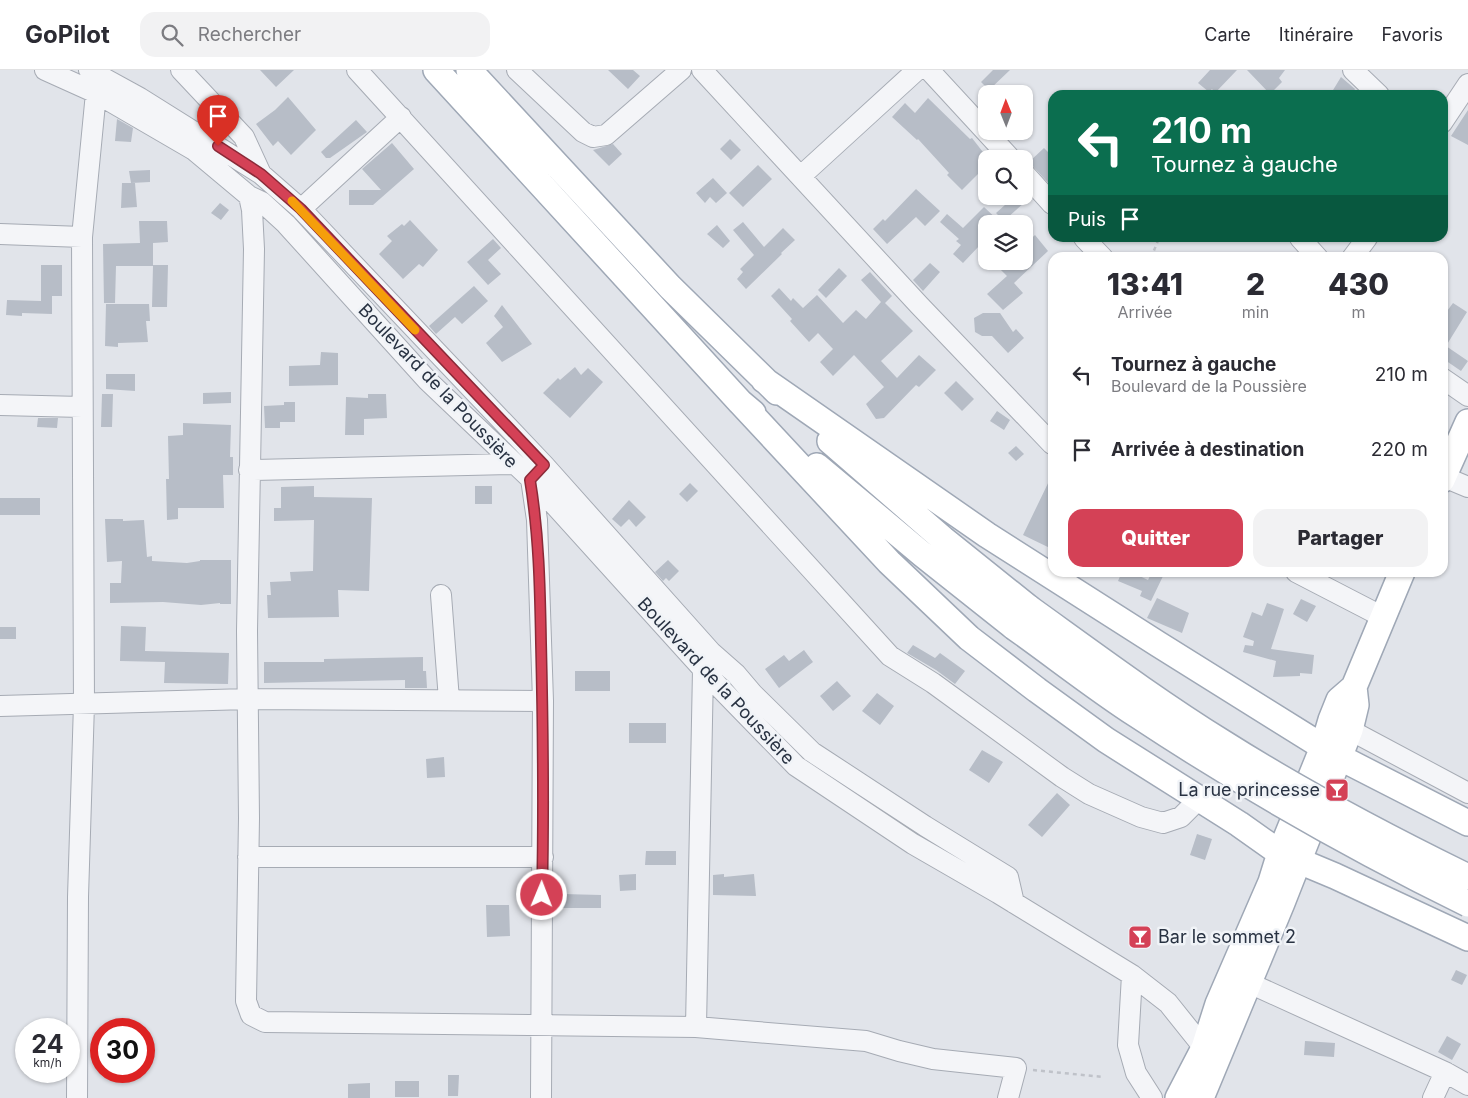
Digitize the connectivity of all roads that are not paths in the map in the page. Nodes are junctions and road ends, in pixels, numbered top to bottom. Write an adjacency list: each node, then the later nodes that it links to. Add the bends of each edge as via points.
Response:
1 (45, 70): 12 (street, Boulevard de la Poussière)
2 (181, 70): 18 (street, via 244,137)
3 (357, 70): 16 (street)
4 (436, 70): 33 (main road)
5 (469, 70): 30 (main road, via 670,287)
6 (517, 70): 7 (street, via 583,132 593,137 606,135)
7 (681, 70)
8 (702, 70): 19 (street)
9 (918, 70): 19 (street)
10 (928, 70): 17 (street)
11 (1353, 70): 14 (street)
12 (96, 77): 18 (street, Boulevard de la Poussière); 21 (street, Boulevard de la Poussière, via 194,150); 25 (street)
13 (1468, 84): 15 (street)
14 (1374, 90)
15 (1448, 114)
16 (401, 117): 23 (street); 60 (street, via 890,656 933,683 1062,777 1096,797 1163,823 1181,817)
17 (1003, 150)
18 (261, 174): 23 (street, Boulevard de la Poussière)
19 (801, 176): 37 (street)
20 (1033, 183): 22 (street)
21 (249, 196): 38 (street, Boulevard de la Poussière, via 262,202 286,224 428,381); 40 (street, via 254,249)
22 (1048, 200)
23 (301, 209): 41 (street, Boulevard de la Poussière)
24 (0, 234): 25 (street)
25 (82, 236): 35 (street)
26 (1088, 242): 28 (street)
27 (1304, 242): 29 (street)
28 (1097, 252)
29 (1313, 252)
30 (764, 380): 44 (main road); 66 (main road, bridge, via 942,539 1029,608 1142,689 1293,786)
31 (1448, 382): 32 (street)
32 (1468, 396)
33 (740, 402): 60 (main road, via 889,562 969,638 1106,740); 69 (main road, bridge, via 1014,627 1135,714 1224,771 1413,877)
34 (0, 405): 35 (street)
35 (82, 407): 54 (street)
36 (1468, 422): 39 (main road)
37 (1048, 440)
38 (515, 464): 40 (street); 41 (street, Boulevard de la Poussière)
39 (1448, 468)
40 (249, 470): 51 (street)
41 (537, 472): 50 (street, Boulevard de la Poussière); 53 (street); 68 (street, Boulevard de la Poussière, via 812,752 1008,877)
42 (1448, 481): 43 (street)
43 (1468, 488)
44 (1048, 574)
45 (1053, 577): 56 (main road)
46 (1306, 577): 49 (street)
47 (1400, 577): 49 (main road)
48 (441, 595): 52 (street)
49 (1383, 616): 57 (main road, via 1354,687 1339,700)
50 (703, 670): 68 (street, Boulevard de la Poussière, via 796,766 914,844); 74 (street)
51 (248, 698): 52 (street); 54 (street); 62 (street)
52 (450, 700): 53 (street)
53 (542, 701): 63 (street)
54 (84, 704): 55 (street); 78 (street, via 78,897)
55 (0, 706)
56 (1286, 724): 57 (main road, via 1325,718); 58 (main road)
57 (1340, 725): 58 (main road); 59 (street)
58 (1331, 752): 61 (main road); 64 (main road)
59 (1468, 793)
60 (1200, 799): 64 (main road)
61 (1468, 823)
62 (248, 856): 63 (street); 73 (street, via 246,1001 251,1015 265,1022)
63 (543, 857): 73 (street)
64 (1289, 857): 65 (main road); 67 (main road); 75 (main road, via 1271,882 1218,1004)
65 (1335, 876): 67 (main road); 70 (main road)
66 (1468, 877)
67 (1288, 890): 72 (main road)
68 (1014, 903): 71 (street, Boulevard de la Poussière)
69 (1468, 904)
70 (1468, 938)
71 (1132, 975): 75 (street, Boulevard de la Poussière, via 1168,1003); 81 (street, via 1128,1045 1136,1073)
72 (1248, 983): 76 (street); 83 (main road)
73 (541, 1026): 74 (street); 79 (street)
74 (696, 1027): 80 (street, via 866,1041 933,1059 1016,1068)
75 (1204, 1048): 82 (main road)
76 (1445, 1072): 77 (street); 84 (street)
77 (1468, 1085)
78 (77, 1098)
79 (541, 1098)
80 (1008, 1098)
81 (1152, 1098)
82 (1178, 1098)
83 (1201, 1098)
84 (1433, 1098)

